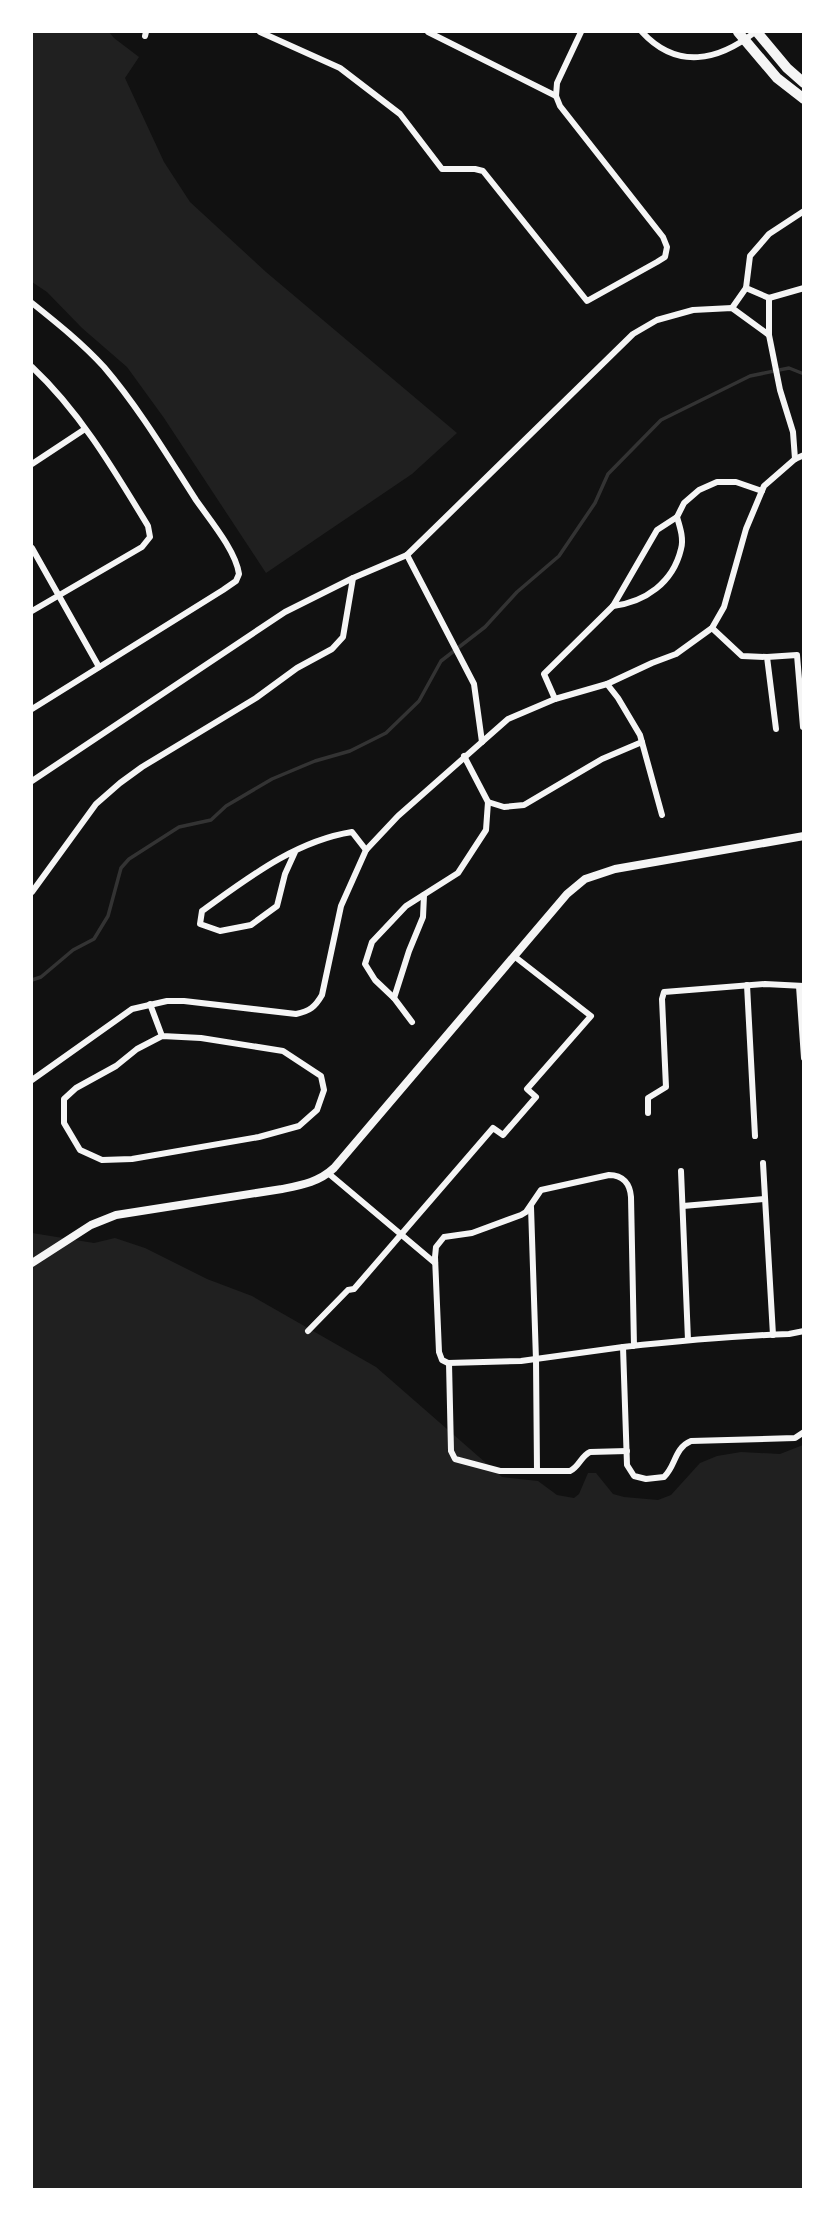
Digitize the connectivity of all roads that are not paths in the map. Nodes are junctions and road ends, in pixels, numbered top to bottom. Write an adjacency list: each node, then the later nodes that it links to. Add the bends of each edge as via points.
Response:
1 (260, 32): 8 (street, via 340,68 400,114 442,169 483,171 587,301 665,257 667,247)
2 (428, 32): 8 (street)
3 (581, 32): 8 (street, via 557,83)
4 (642, 32): 6 (street, via 664,50 685,56 718,54)
5 (756, 32): 6 (street); 7 (main road)
6 (741, 36): 9 (main road, via 777,78)
7 (803, 83)
8 (556, 96)
9 (803, 99)
10 (803, 211): 11 (street, via 769,234 750,256)
11 (746, 288): 13 (street); 15 (street)
12 (803, 288): 13 (street)
13 (769, 298): 16 (street)
14 (32, 303): 32 (street, via 104,368 238,566 238,577 229,585)
15 (732, 308): 16 (street); 25 (street, via 693,310 657,320 633,334)
16 (769, 335): 20 (street, via 793,432)
17 (32, 366): 18 (street)
18 (85, 429): 21 (street); 27 (street, via 149,526 150,537 142,547)
19 (803, 455): 20 (street)
20 (795, 459): 22 (street)
21 (32, 464)
22 (762, 491): 23 (street, via 736,482 717,482 684,503); 30 (street, via 724,607)
23 (677, 517): 28 (street, via 651,538); 28 (street, via 682,548 675,566 652,593)
24 (32, 548): 27 (street)
25 (407, 555): 26 (street); 38 (street, via 474,684)
26 (353, 578): 41 (street, via 285,612); 47 (street, via 343,637 332,649 120,783 96,804)
27 (57, 596): 29 (street); 32 (street)
28 (613, 606): 34 (street, via 544,674)
29 (32, 611)
30 (712, 628): 31 (street, via 742,656); 33 (street, via 676,654)
31 (767, 657): 36 (street, via 797,655); 37 (street)
32 (99, 667): 35 (street)
33 (607, 684): 34 (street); 39 (street)
34 (555, 699): 38 (street, via 508,719)
35 (32, 709)
36 (803, 727)
37 (776, 729)
38 (481, 742): 40 (street)
39 (642, 742): 42 (street, via 602,759 524,805 504,807); 43 (street)
40 (464, 756): 42 (street); 45 (street)
41 (32, 780)
42 (488, 802): 48 (street, via 486,830 458,873)
43 (662, 815)
44 (803, 836): 49 (street, via 595,874 566,894)
45 (366, 850): 46 (street, via 352,832 330,835); 53 (street, via 341,906 321,995 308,1012 281,1014 184,1001)
46 (295, 852): 46 (street, via 264,866 202,911 201,923 220,931 260,919 277,906)
47 (32, 892)
48 (424, 895): 52 (street, via 423,917); 52 (street, via 406,906 372,942 365,964)
49 (514, 956): 62 (street); 66 (street, via 591,1016 527,1090 536,1097 503,1135 493,1128)
50 (747, 985): 51 (street); 58 (street, via 664,992 666,1087 650,1095); 59 (street)
51 (801, 986): 56 (street)
52 (394, 998): 54 (street)
53 (150, 1004): 55 (street); 57 (street, via 132,1009)
54 (412, 1022)
55 (162, 1036): 55 (street, via 64,1100 64,1123 80,1150 102,1160 132,1159 260,1137 299,1126 317,1110 324,1090 321,1076 284,1051)
56 (803, 1058)
57 (32, 1080)
58 (648, 1113)
59 (755, 1136)
60 (762, 1163): 63 (street)
61 (681, 1171): 65 (street)
62 (328, 1173): 66 (street); 67 (street, via 304,1185 117,1215 91,1225)
63 (765, 1199): 65 (street); 71 (street)
64 (531, 1206): 68 (street, via 521,1215 472,1233 444,1237 435,1249); 73 (street, via 541,1190 610,1175 626,1182 631,1191); 75 (street)
65 (683, 1206): 72 (street)
66 (402, 1234): 68 (street); 69 (street, via 354,1289)
67 (32, 1263)
68 (435, 1263): 76 (street, via 439,1352)
69 (308, 1331)
70 (803, 1331): 71 (street)
71 (773, 1335): 72 (street)
72 (688, 1340): 73 (street)
73 (634, 1346): 74 (street)
74 (623, 1347): 75 (street); 78 (street)
75 (536, 1360): 76 (street); 79 (street)
76 (449, 1363): 79 (street, via 452,1457 489,1469)
77 (803, 1432): 78 (street, via 794,1438 691,1441 681,1446 671,1470 661,1478 632,1474)
78 (627, 1451): 79 (street, via 590,1452 572,1470)
79 (537, 1471)

